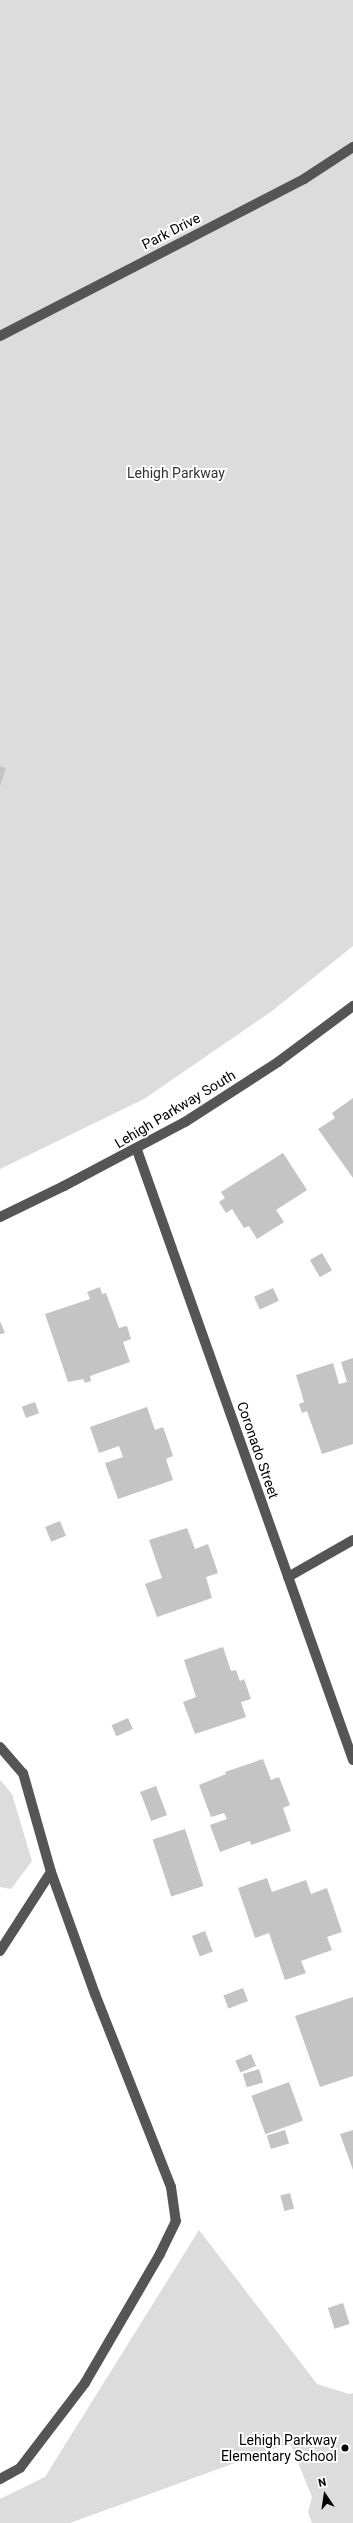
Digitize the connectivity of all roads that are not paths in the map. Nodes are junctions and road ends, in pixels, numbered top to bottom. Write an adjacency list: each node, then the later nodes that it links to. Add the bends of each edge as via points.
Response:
1 (353, 147): 2 (street, Park Drive, via 304,178)
2 (0, 336)
3 (353, 1006): 4 (street, Lehigh Parkway South, via 278,1062)
4 (137, 1150): 5 (street, Lehigh Parkway South); 7 (street, Coronado Street)
5 (0, 1217)
6 (353, 1540): 7 (street)
7 (288, 1577): 9 (street, Coronado Street)
8 (0, 1747): 10 (street, via 23,1773)
9 (353, 1760)
10 (51, 1872): 11 (street); 12 (street, via 94,1994 170,2187 176,2221 160,2254 85,2383 20,2468)
11 (0, 1951)
12 (0, 2479)

